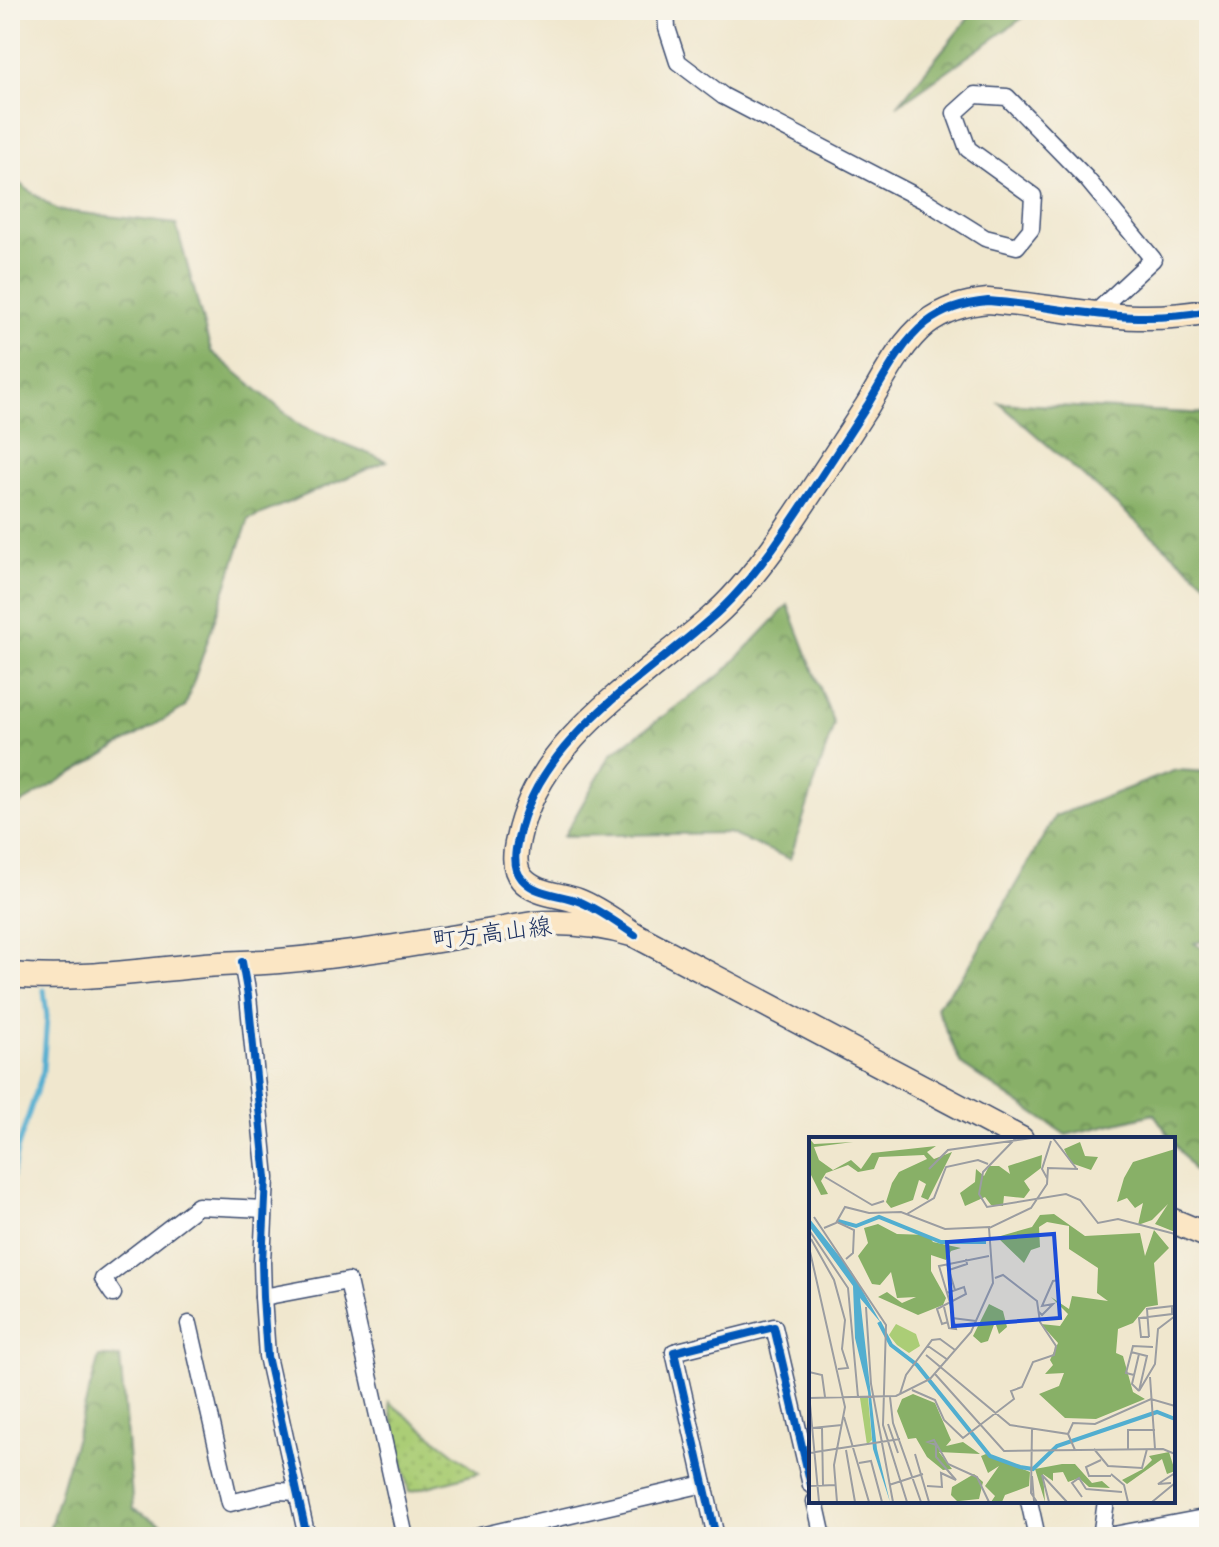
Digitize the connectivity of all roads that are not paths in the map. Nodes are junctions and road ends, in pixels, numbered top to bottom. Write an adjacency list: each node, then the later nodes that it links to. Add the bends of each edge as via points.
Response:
1 (666, 10): 3 (street, via 678,62 723,96 929,203 985,238 1017,246 1031,229 1033,196 968,149 955,113 975,95 1007,97 1086,178 1153,259)
2 (1209, 311): 3 (street, via 1155,317)
3 (1093, 315): 4 (street, via 988,301 949,310 928,322 913,335 742,588 568,742 527,809 515,853 517,869 536,888 579,901)
4 (635, 935): 5 (street, 町方高山線, via 610,927 551,923 366,951); 7 (street, 町方高山線)
5 (242, 962): 6 (street, 町方高山線, via 72,977); 8 (street)
6 (10, 975)
7 (1017, 1137)
8 (265, 1209): 11 (street, via 198,1206 103,1279); 12 (street)
9 (1175, 1222): 10 (street)
10 (1209, 1236)
11 (113, 1294)
12 (263, 1297): 16 (street, via 267,1356); 22 (street, via 348,1281)
13 (189, 1324): 16 (street, via 230,1503)
14 (809, 1473): 15 (street, via 774,1327 674,1352)
15 (704, 1484): 23 (street); 24 (street)
16 (297, 1492): 21 (street)
17 (815, 1503): 25 (street)
18 (1029, 1503): 26 (street)
19 (1106, 1503): 27 (street)
20 (1209, 1517): 27 (street)
21 (307, 1537)
22 (405, 1537)
23 (476, 1537)
24 (716, 1537)
25 (823, 1537)
26 (1037, 1537)
27 (1102, 1537)

